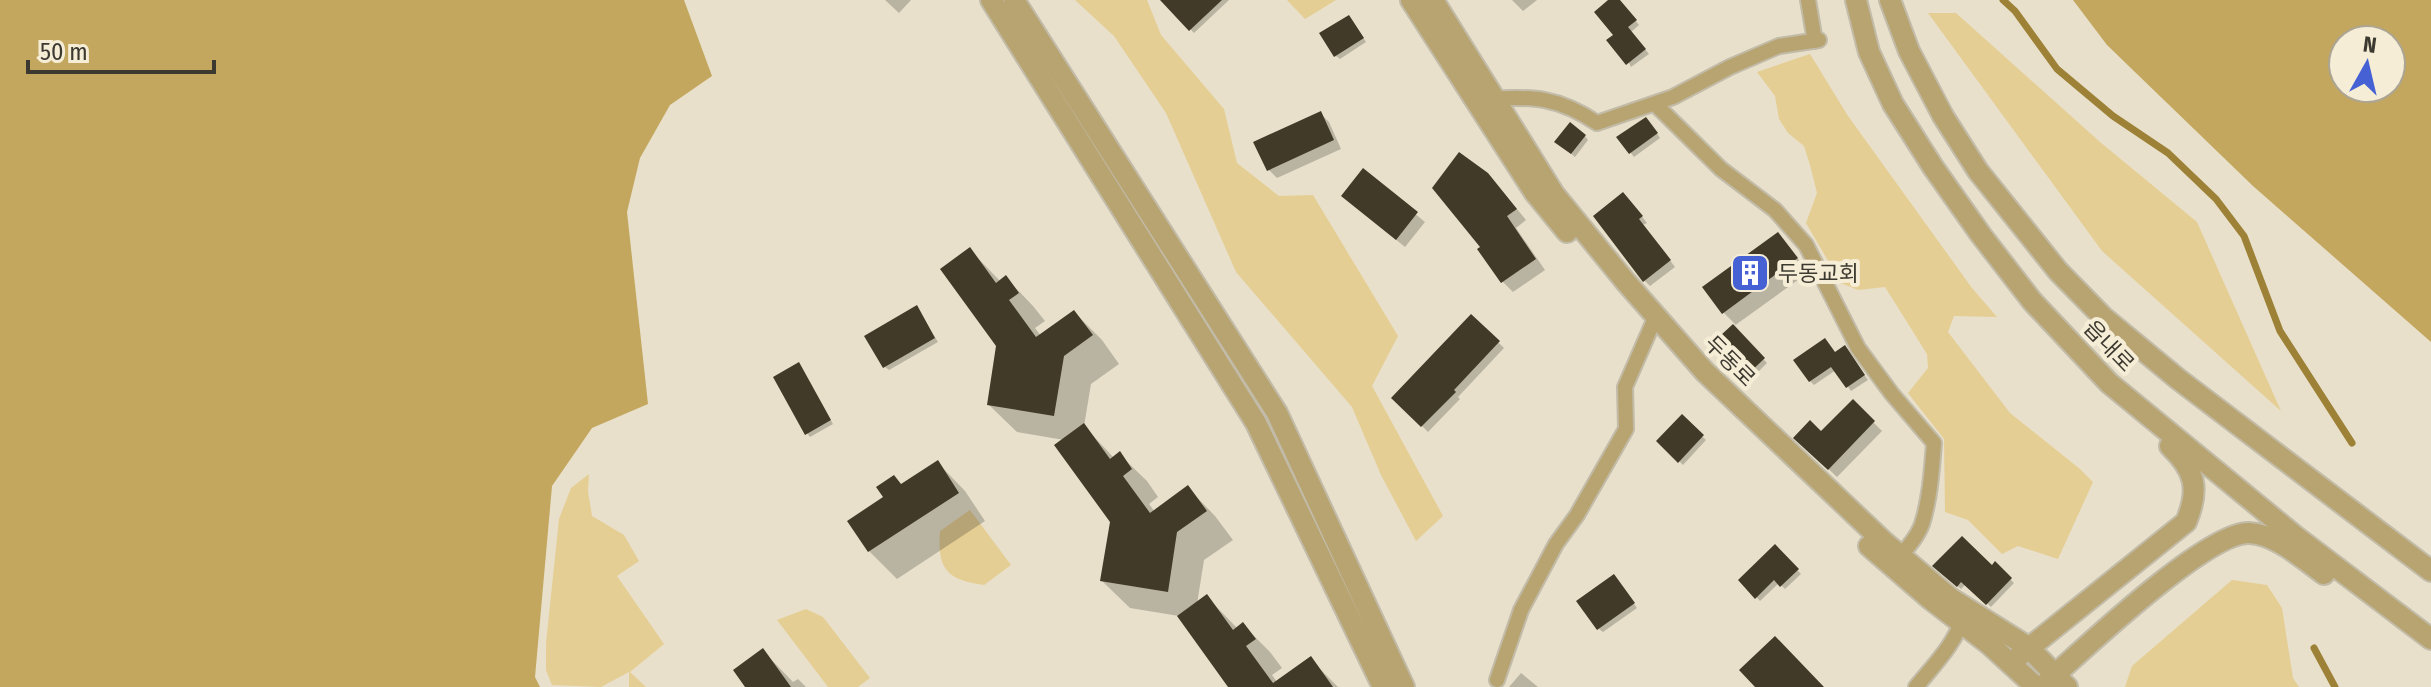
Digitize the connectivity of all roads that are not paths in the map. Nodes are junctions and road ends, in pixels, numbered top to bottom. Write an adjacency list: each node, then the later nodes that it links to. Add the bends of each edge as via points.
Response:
1 (991, 0): 23 (street, via 1256,423)
2 (1014, 0): 24 (street, via 1277,413)
3 (1411, 0): 8 (street, 두동로)
4 (1433, 0): 8 (street, 두동로)
5 (1808, 0): 9 (lane, via 1817,40 1779,46)
6 (1856, 0): 11 (street, 읍내로, via 1869,52 1893,104 1933,167 2032,301)
7 (1890, 0): 13 (street, 읍내로, via 1943,116 1978,171 2058,271 2167,370)
8 (1485, 99): 9 (lane, via 1529,96 1574,108 1597,123); 10 (street, 두동로)
9 (1655, 104): 12 (lane, via 1721,169 1775,210 1806,245 1858,348 1934,443 1922,526)
10 (1652, 322): 12 (street, 두동로); 21 (lane, via 1625,387 1626,429 1521,610)
11 (2109, 383): 15 (street, via 2119,401 2187,462 2193,506 2186,522); 17 (street, 읍내로, via 2295,536)
12 (1895, 561): 14 (street, 두동로, via 1950,598)
13 (2431, 571)
14 (1963, 616): 16 (street, 두동로); 20 (street, 두동로); 25 (lane)
15 (2051, 631): 16 (street); 18 (street)
16 (2005, 632): 18 (street, 두동로)
17 (2431, 639): 19 (street, via 2381,614 2289,550 2248,533 2205,549)
18 (2028, 647): 20 (street); 22 (street, 두동로)
19 (2083, 650): 22 (street); 26 (street)
20 (2011, 663): 22 (street, 두동로)
21 (1497, 680)
22 (2050, 684)
23 (1383, 687)
24 (1404, 687)
25 (1916, 687)
26 (2075, 687)

